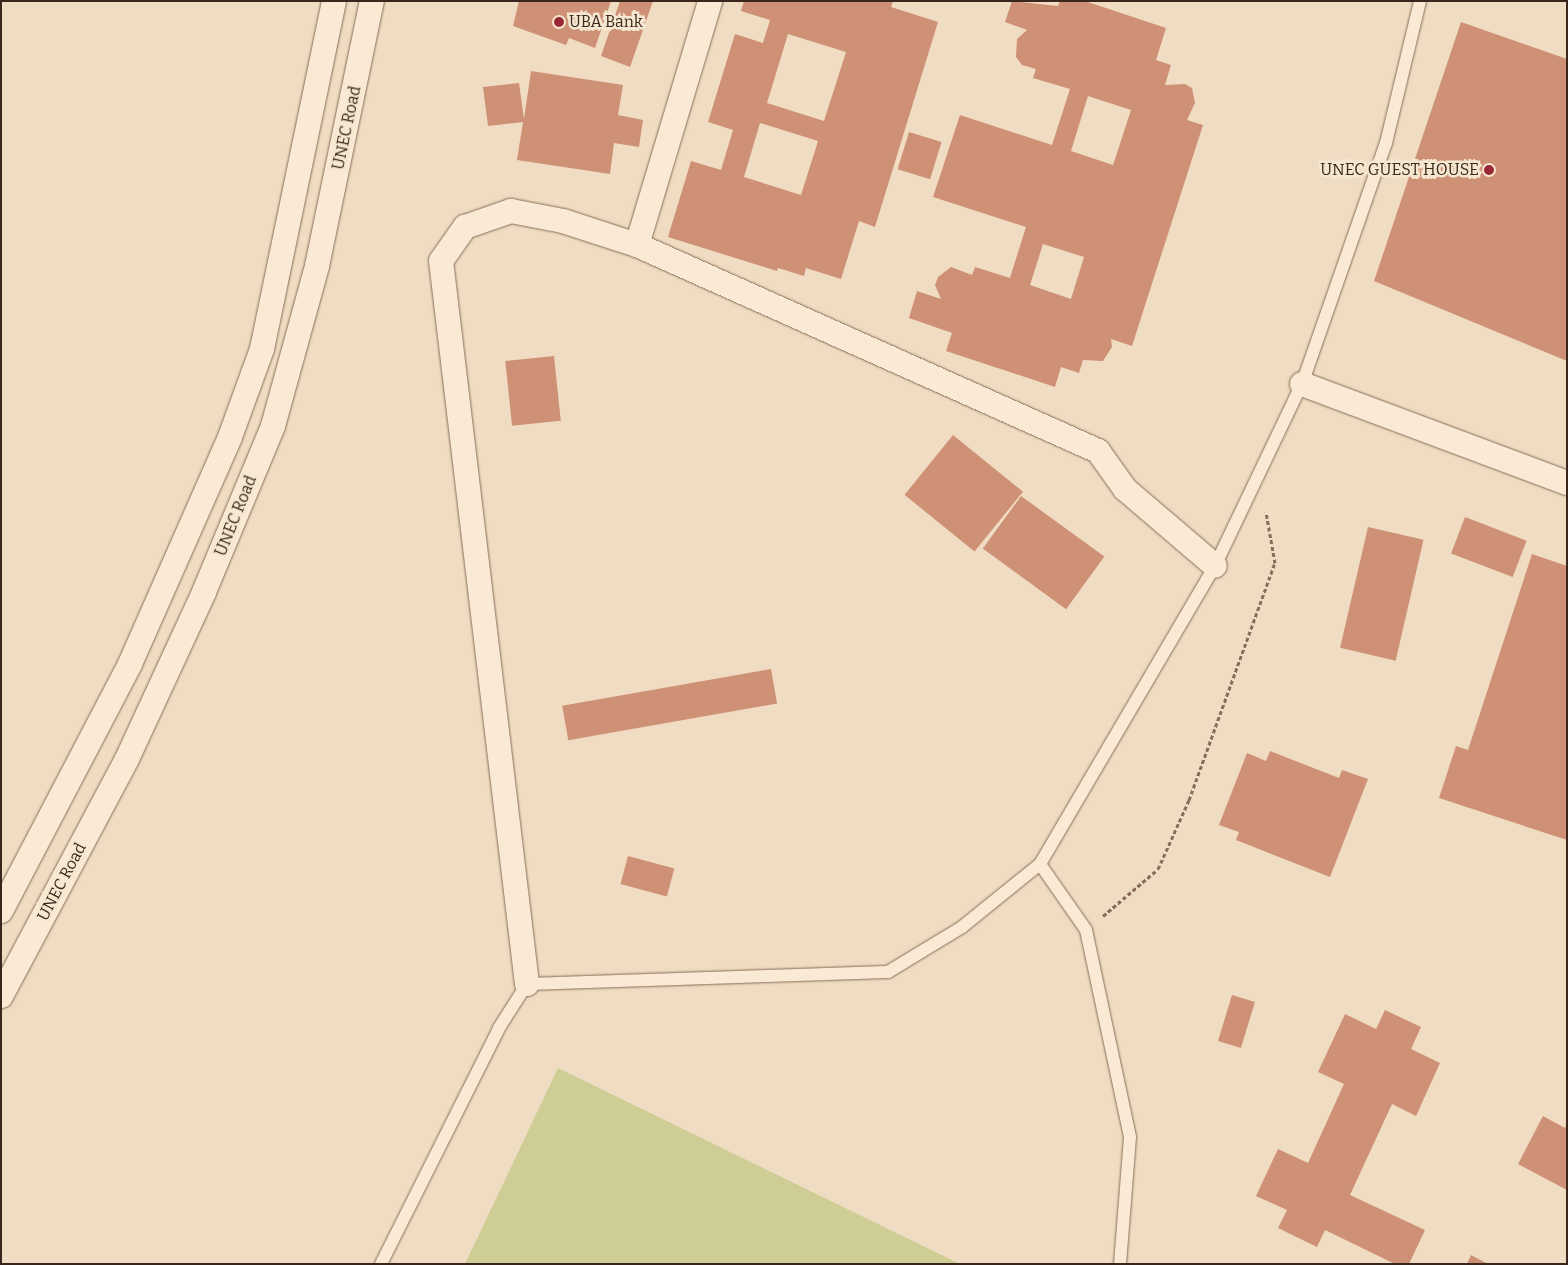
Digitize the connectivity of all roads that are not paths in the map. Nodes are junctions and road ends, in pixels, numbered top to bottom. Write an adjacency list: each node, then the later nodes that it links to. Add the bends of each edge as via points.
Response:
1 (334, 1): 10 (street, via 262,349 230,437 130,664)
2 (372, 1): 12 (street, UNEC Road, via 317,266 273,426 204,592 127,759)
3 (710, 1): 5 (street)
4 (1420, 1): 6 (lane, via 1386,142)
5 (637, 245): 8 (street, via 1098,452 1125,488); 11 (street, via 563,221 511,211 465,228 441,261)
6 (1302, 384): 7 (street); 8 (lane, via 1259,467)
7 (1567, 484)
8 (1215, 566): 9 (lane)
9 (1040, 864): 11 (lane, via 962,927 888,972); 14 (lane, via 1086,930 1130,1137)
10 (1, 911)
11 (527, 984): 13 (lane, via 499,1028)
12 (1, 996)
13 (380, 1264)
14 (1120, 1264)

